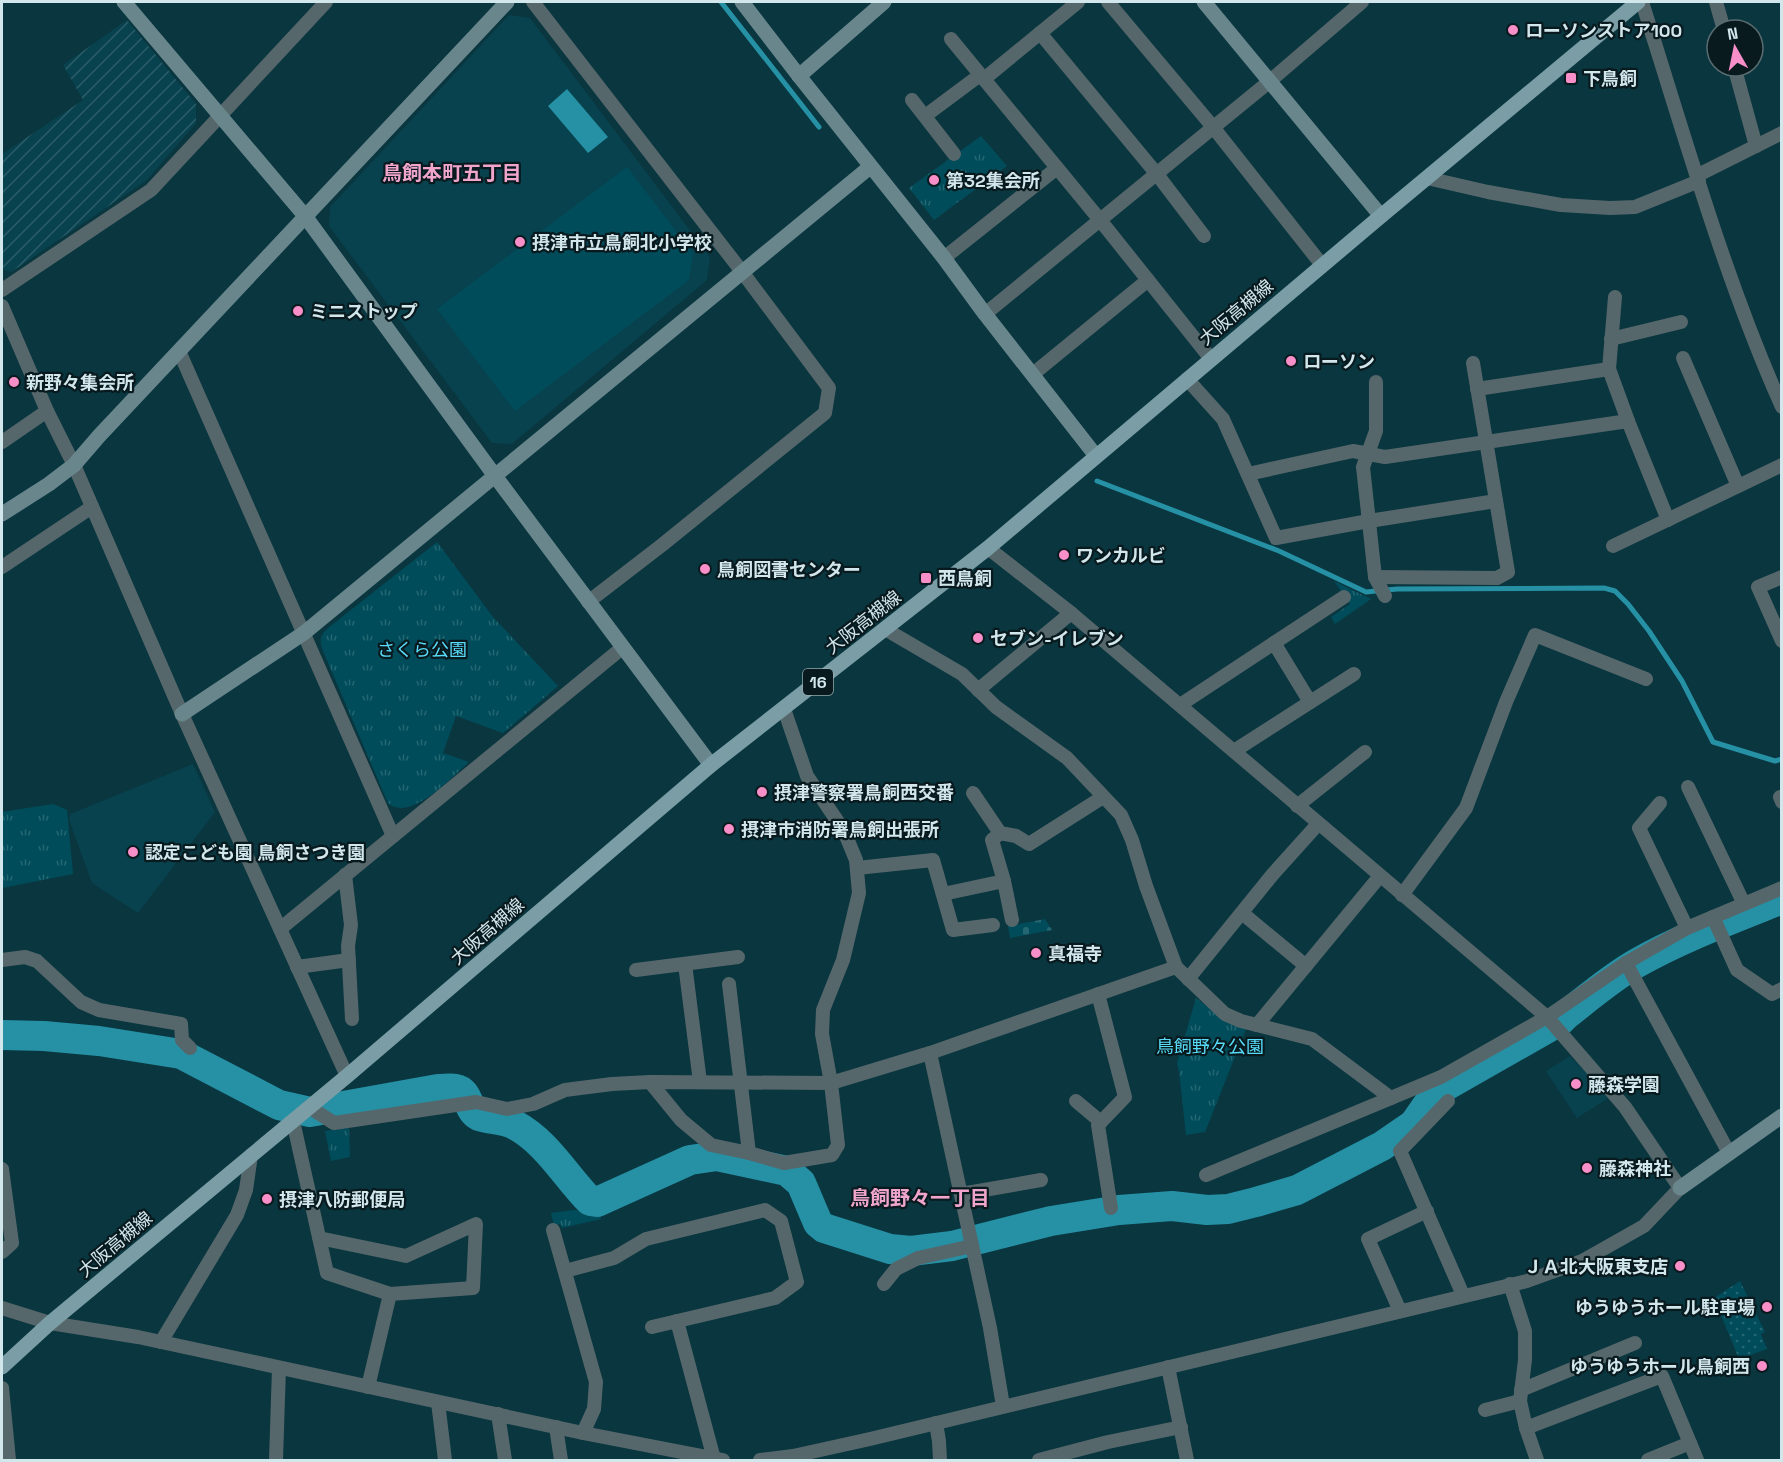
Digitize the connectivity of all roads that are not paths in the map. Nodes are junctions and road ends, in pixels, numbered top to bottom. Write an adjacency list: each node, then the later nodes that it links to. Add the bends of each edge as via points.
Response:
1 (124, 2): 21 (street)
2 (326, 2): 21 (street)
3 (507, 2): 32 (street)
4 (533, 2): 38 (street)
5 (742, 2): 16 (street)
6 (884, 2): 16 (street)
7 (1078, 2): 14 (street)
8 (1108, 2): 23 (street)
9 (1204, 2): 19 (street)
10 (1362, 2): 19 (street)
11 (1640, 2): 30 (main road, 大阪高槻線 / 16); 31 (street)
12 (1716, 2): 13 (street)
13 (1721, 18)
14 (1040, 33): 17 (street); 29 (street)
15 (951, 39): 17 (street)
16 (799, 76): 27 (street)
17 (982, 77): 22 (street); 28 (street)
18 (1737, 78): 25 (street)
19 (1270, 81): 23 (street); 33 (street)
20 (912, 100): 22 (street)
21 (220, 114): 32 (street); 40 (street, via 151,189)
22 (925, 116): 26 (street)
23 (1213, 127): 29 (street); 37 (street)
24 (1782, 134): 25 (street)
25 (1756, 146): 31 (street)
26 (954, 154)
27 (870, 167): 36 (street); 38 (street)
28 (1057, 168): 34 (street); 36 (street)
29 (1156, 173): 34 (street); 35 (street)
30 (1427, 178): 31 (street, via 1561,205 1610,208 1635,207); 33 (main road, 大阪高槻線 / 16)
31 (1699, 178): 56 (street, via 1732,285)
32 (305, 216): 47 (street); 66 (street)
33 (1381, 216): 37 (main road, 大阪高槻線 / 16)
34 (1100, 220): 39 (street); 43 (street)
35 (1204, 236)
36 (944, 258): 43 (street)
37 (1323, 265): 49 (main road, 大阪高槻線 / 16)
38 (743, 273): 66 (street); 78 (street, via 829,388 825,413)
39 (1148, 280): 49 (street); 52 (street)
40 (2, 290)
41 (1615, 297): 46 (street)
42 (2, 306): 45 (street)
43 (985, 314): 52 (street)
44 (1681, 322): 46 (street)
45 (8, 336): 57 (street)
46 (1611, 339): 51 (street)
47 (179, 351): 63 (street); 81 (street)
48 (1683, 358): 67 (street)
49 (1211, 359): 53 (main road, 大阪高槻線 / 16)
50 (1473, 363): 55 (street)
51 (1609, 369): 55 (street); 58 (street)
52 (1033, 374): 62 (street)
53 (1187, 379): 62 (main road, 大阪高槻線 / 16); 65 (street, via 1223,419)
54 (1376, 382): 61 (street, via 1376,431)
55 (1477, 389): 59 (street)
56 (1782, 407)
57 (47, 411): 60 (street); 63 (street)
58 (1628, 422): 59 (street); 71 (street)
59 (1486, 441): 61 (street, via 1385,457); 68 (street)
60 (2, 442)
61 (1367, 454): 65 (street, via 1353,451); 72 (street, via 1363,467)
62 (1096, 456): 74 (main road, 大阪高槻線 / 16)
63 (74, 465): 69 (street); 70 (street)
64 (1782, 465): 67 (street)
65 (1248, 474): 72 (street, via 1276,538)
66 (495, 476): 78 (street); 81 (street)
67 (1738, 486): 71 (street)
68 (1496, 501): 72 (street); 72 (street, via 1508,572 1497,578 1380,586)
69 (92, 507): 75 (street); 91 (street)
70 (2, 514)
71 (1668, 519): 73 (street)
72 (1369, 520)
73 (1613, 546)
74 (988, 548): 79 (street); 80 (main road, 大阪高槻線 / 16)
75 (2, 567)
76 (1782, 577): 82 (street, via 1758,587)
77 (1344, 597): 83 (street)
78 (588, 602): 84 (street)
79 (1071, 613): 87 (street); 89 (street)
80 (885, 629): 87 (street, via 962,674); 90 (main road, 大阪高槻線 / 16)
81 (304, 633): 91 (street); 102 (street)
82 (1782, 641)
83 (1274, 643): 88 (street); 89 (street)
84 (622, 648): 94 (street); 102 (street)
85 (1354, 674): 88 (street)
86 (1646, 679): 109 (street, via 1535,634 1466,808)
87 (978, 690): 97 (street, via 1067,758)
88 (1311, 702): 92 (street)
89 (1180, 705): 92 (street)
90 (784, 709): 94 (main road, 大阪高槻線 / 16); 103 (street, via 807,776 844,831)
91 (182, 714): 116 (street)
92 (1234, 752): 99 (street)
93 (1365, 752): 99 (street)
94 (711, 765): 135 (main road, 大阪高槻線 / 16)
95 (1688, 787): 110 (street)
96 (973, 793): 101 (street)
97 (1103, 797): 101 (street, via 1029,844); 123 (street, via 1121,815 1132,840)
98 (1660, 803): 115 (street, via 1639,828)
99 (1297, 806): 100 (street)
100 (1318, 824): 105 (street); 111 (street)
101 (1000, 833): 106 (street, via 992,840)
102 (393, 836): 104 (street)
103 (857, 868): 108 (street, via 933,860); 139 (street, via 859,893 843,960 824,1010 822,1034)
104 (345, 875): 116 (street); 119 (street, via 351,925)
105 (1380, 876): 109 (street); 121 (street)
106 (1004, 881): 108 (street); 112 (street)
107 (1782, 888): 110 (street)
108 (943, 894): 114 (street, via 953,930)
109 (1402, 895): 131 (street)
110 (1744, 904): 113 (street)
111 (1242, 913): 121 (street); 126 (street)
112 (1011, 920)
113 (1716, 924): 115 (street); 128 (street, via 1737,970 1772,994)
114 (993, 925)
115 (1687, 928): 124 (street)
116 (280, 929): 122 (street)
117 (738, 957): 120 (street)
118 (2, 960): 133 (street, via 25,957 37,961 81,1002 99,1010 181,1024 182,1040)
119 (349, 960): 122 (street); 130 (street)
120 (685, 964): 125 (street); 137 (street)
121 (1305, 966): 132 (street)
122 (297, 967): 135 (street)
123 (1176, 967): 126 (street); 129 (street)
124 (1628, 967): 131 (street); 148 (street)
125 (636, 970)
126 (1188, 979): 132 (street, via 1225,1014)
127 (729, 984): 138 (street)
128 (1782, 989)
129 (1098, 994): 134 (street); 146 (street, via 1125,1096)
130 (352, 1019)
131 (1552, 1023): 140 (street); 153 (street, via 1625,1107)
132 (1257, 1025): 140 (street, via 1312,1039)
133 (190, 1048)
134 (930, 1053): 139 (street); 154 (street)
135 (347, 1076): 143 (main road, 大阪高槻線 / 16)
136 (650, 1082): 137 (street); 143 (street, via 565,1090 533,1104 507,1109 469,1103 334,1123); 147 (street, via 681,1120 711,1145)
137 (700, 1082): 138 (street)
138 (740, 1082): 139 (street); 147 (street)
139 (831, 1083): 147 (street, via 838,1145 832,1155 784,1164)
140 (1391, 1098): 151 (street)
141 (1076, 1101): 146 (street)
142 (1448, 1101): 156 (street, via 1400,1151)
143 (309, 1107): 145 (main road, 大阪高槻線 / 16)
144 (1782, 1116): 148 (street)
145 (293, 1121): 149 (main road, 大阪高槻線 / 16); 158 (street)
146 (1101, 1122): 155 (street, via 1098,1125)
147 (749, 1153)
148 (1729, 1153): 153 (street)
149 (251, 1155): 169 (main road, 大阪高槻線 / 16); 171 (street, via 246,1190 237,1215)
150 (2, 1169): 160 (street, via 12,1244)
151 (1206, 1175)
152 (1041, 1179): 154 (street)
153 (1680, 1188): 163 (street, via 1644,1226 1582,1261)
154 (961, 1194): 159 (street)
155 (1111, 1208)
156 (1426, 1211): 165 (street); 167 (street, via 1368,1239)
157 (553, 1230): 161 (street)
158 (319, 1238): 164 (street, via 327,1273); 164 (street, via 406,1256 476,1224 473,1288)
159 (971, 1243): 162 (street, via 918,1258 896,1269); 180 (street)
160 (2, 1252)
161 (565, 1271): 168 (street, via 614,1258 646,1239 765,1210 781,1221 797,1282 776,1298); 187 (street, via 596,1382 594,1409)
162 (884, 1284)
163 (1510, 1284): 165 (street); 178 (street, via 1525,1331)
164 (390, 1294): 176 (street)
165 (1463, 1295): 167 (street)
166 (2, 1308): 169 (street)
167 (1400, 1311): 175 (street)
168 (677, 1321): 170 (street); 190 (street)
169 (50, 1323): 171 (street); 173 (main road, 大阪高槻線 / 16)
170 (652, 1327)
171 (161, 1342): 174 (street)
172 (1635, 1342): 178 (street)
173 (2, 1367)
174 (279, 1368): 176 (street); 192 (street)
175 (1168, 1368): 180 (street); 185 (street)
176 (368, 1387): 179 (street)
177 (2, 1388): 191 (street)
178 (1521, 1395): 181 (street); 186 (street)
179 (438, 1402): 182 (street); 193 (street)
180 (1003, 1406): 183 (street)
181 (1485, 1410)
182 (498, 1414): 184 (street); 194 (street)
183 (936, 1423): 196 (street); 197 (street)
184 (556, 1427): 187 (street); 195 (street)
185 (1181, 1427): 198 (street); 199 (street)
186 (1526, 1428): 188 (street, via 1662,1376); 200 (street)
187 (583, 1433): 189 (street)
188 (1690, 1443): 201 (street); 202 (street)
189 (676, 1456): 190 (street)
190 (718, 1460)
191 (9, 1461)
192 (276, 1461)
193 (445, 1461)
194 (505, 1461)
195 (561, 1461)
196 (760, 1461)
197 (940, 1461)
198 (1039, 1461)
199 (1187, 1461)
200 (1537, 1461)
201 (1648, 1461)
202 (1697, 1461)

